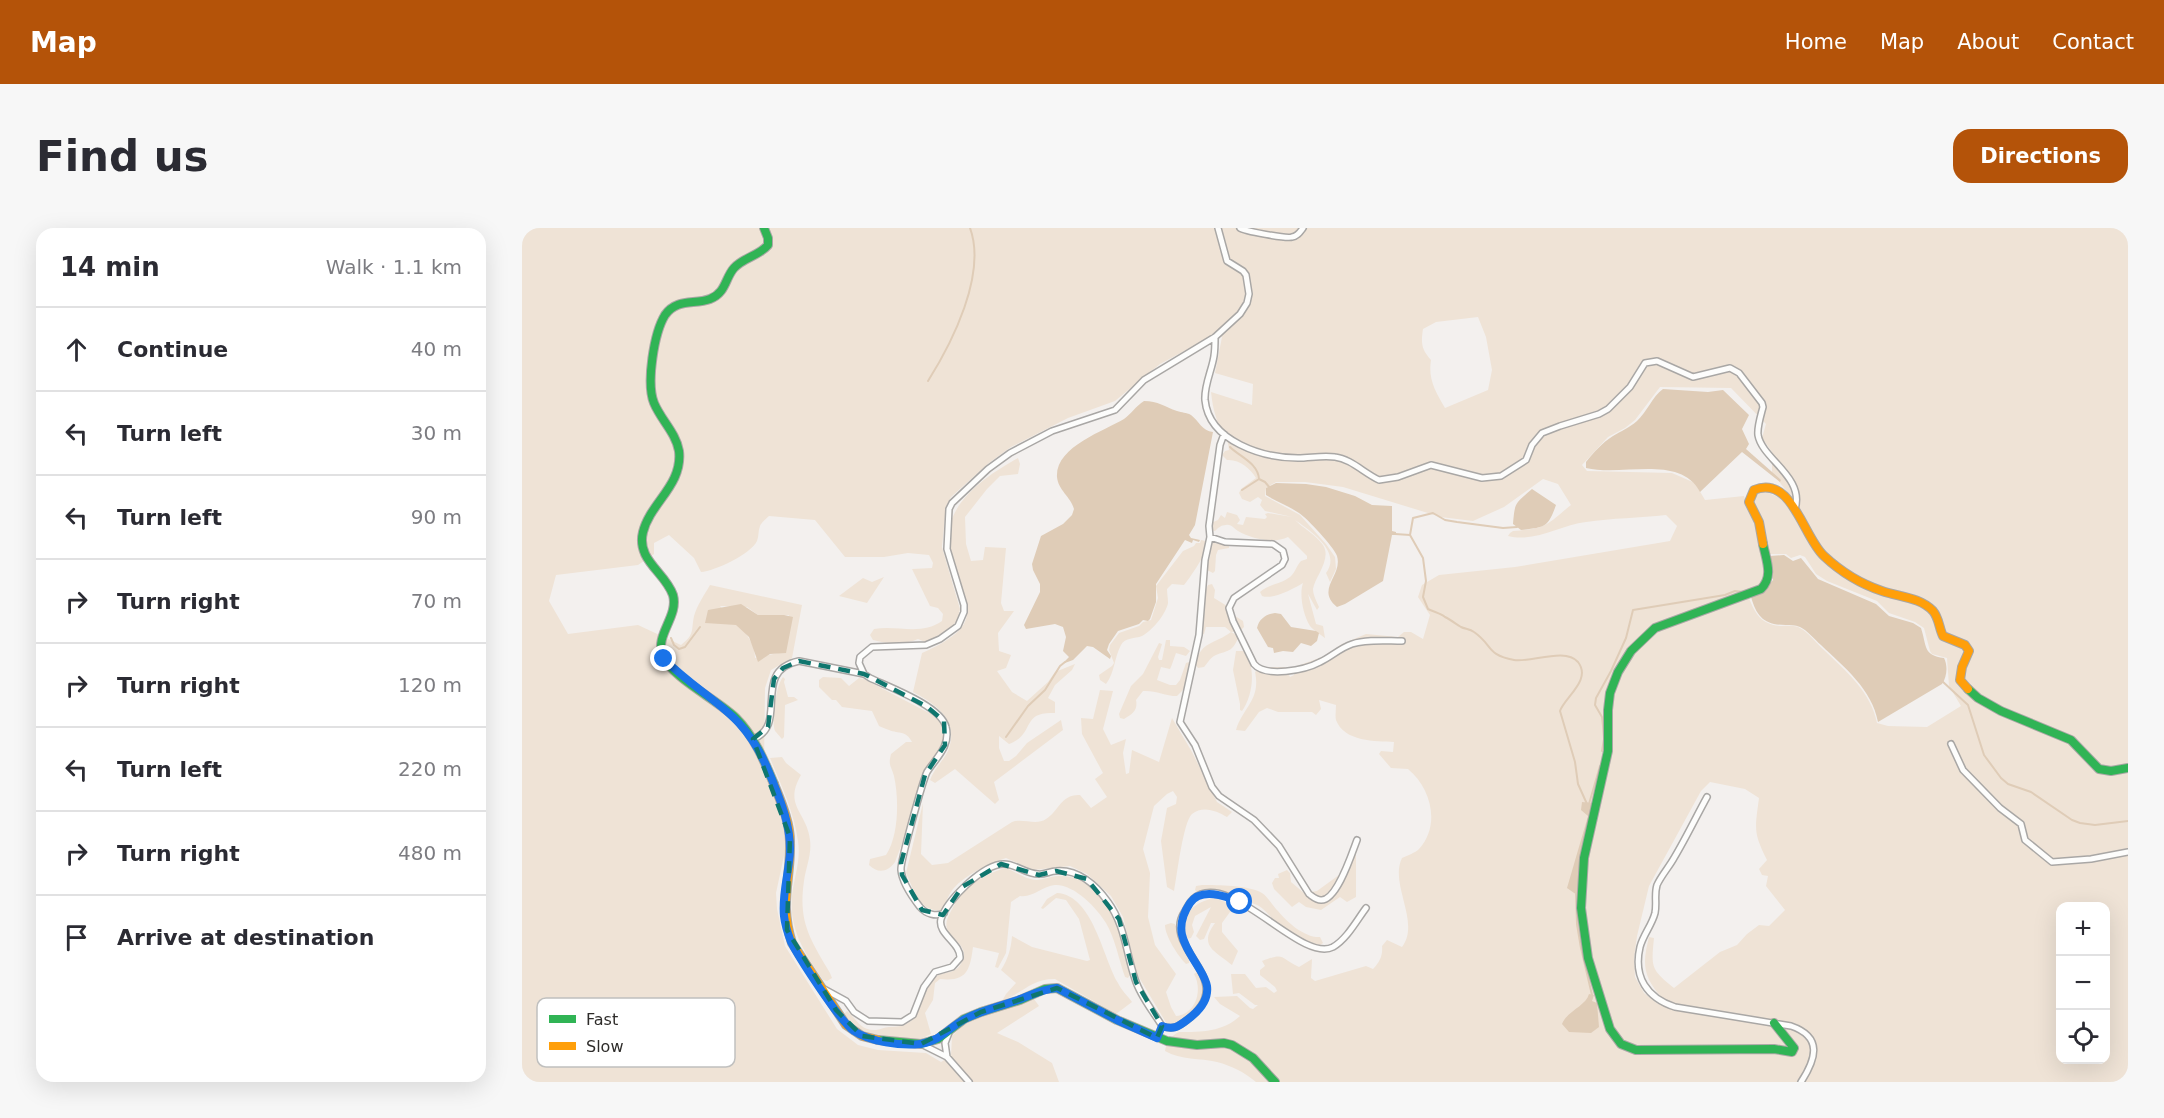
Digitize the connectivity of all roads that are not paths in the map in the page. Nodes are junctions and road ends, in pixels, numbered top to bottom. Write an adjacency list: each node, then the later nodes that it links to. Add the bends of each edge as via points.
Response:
1 (764, 228): 11 (street, via 768,245 759,255 732,270 722,292 705,301 676,304 663,318 650,391 675,438 679,470 645,523 641,536 644,556 674,598 673,614 661,640 664,659 726,709)
2 (1218, 228): 5 (street, via 1227,261 1246,275 1249,294 1240,314)
3 (1240, 228): 4 (street, via 1285,238 1297,236)
4 (1303, 228)
5 (1215, 337): 6 (street, via 1205,400 1212,422); 10 (street, via 1144,381 1115,410 1052,431 1010,453 957,497 949,509 947,549 964,605 958,626 926,645 872,647 860,657)
6 (1224, 434): 7 (street, via 1263,454 1344,459 1379,480 1431,465 1492,478 1522,465 1542,433 1608,409 1650,361 1693,377 1730,368 1739,373 1762,403 1758,435 1793,485); 8 (street)
7 (1796, 509): 13 (street, via 1820,552 1849,575 1882,591 1912,599 1934,612 1943,636 1965,645 1969,651 1960,680 1975,695 2010,716 2072,740 2104,771); 20 (street, via 1773,489 1761,488 1751,493 1749,505 1760,522 1769,573 1767,583 1761,589 1655,628 1638,640 1625,660 1608,698 1609,749 1586,848 1580,902 1590,973 1610,1030 1620,1045 1636,1050 1792,1052 1794,1048)
8 (1210, 537): 9 (street, via 1225,542 1274,544 1283,551 1282,565 1234,598 1229,608 1259,669 1268,672 1308,667 1353,644); 15 (street, via 1199,635 1180,722 1212,787 1279,846 1315,899 1328,899 1333,894)
9 (1402, 641)
10 (864, 674): 11 (street, via 808,662 790,663 774,679 768,727); 18 (street, via 933,710 944,721 945,745 926,775 901,870 922,910 932,915)
11 (753, 739): 19 (street, via 768,769 790,837 784,885 787,930)
12 (1951, 744): 16 (street, via 1963,770 2021,824 2025,840 2052,862 2091,860)
13 (2128, 768)
14 (1707, 796): 20 (street, via 1658,883 1655,911 1640,946 1638,965 1642,983 1651,995 1675,1007)
15 (1357, 840)
16 (2128, 852)
17 (1366, 908): 21 (street, via 1338,943 1324,949 1310,946 1226,896 1205,894 1193,899 1182,915 1180,927 1204,976 1206,998 1178,1027)
18 (944, 913): 19 (street, via 940,923 960,958 952,967 935,972 913,1015 902,1022 868,1021 846,1001); 21 (street, via 962,888 1001,864 1039,875 1056,871 1087,879 1119,919 1136,982)
19 (820, 987): 24 (street, via 853,1031 873,1039)
20 (1774, 1023): 28 (street, via 1800,1029 1811,1041 1814,1057)
21 (1162, 1026): 23 (street)
22 (950, 1029): 23 (street, via 981,1011 1045,988 1057,988); 24 (street, via 938,1039); 25 (street, via 945,1043)
23 (1157, 1038): 27 (street, via 1187,1044 1232,1045 1253,1058)
24 (921, 1044): 25 (street)
25 (947, 1057): 26 (street)
26 (969, 1082)
27 (1275, 1082)
28 (1801, 1082)

